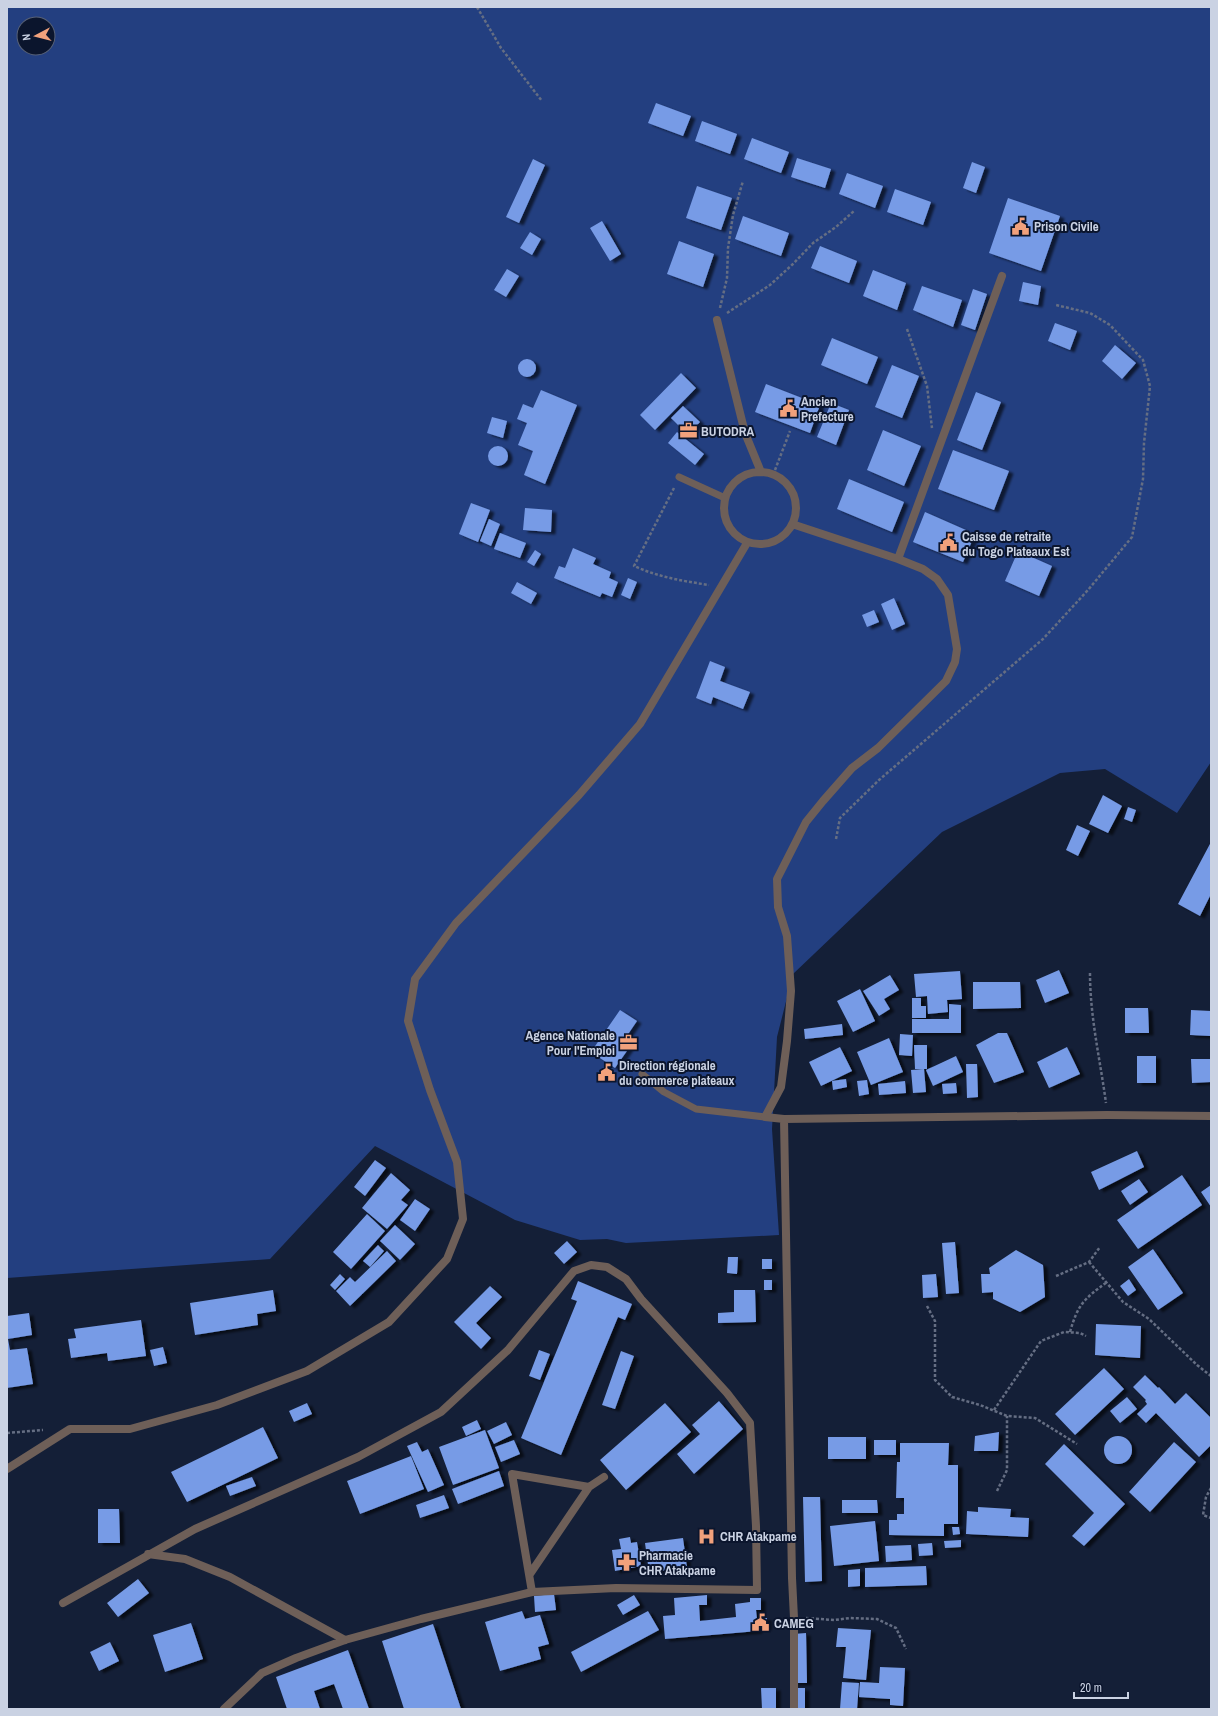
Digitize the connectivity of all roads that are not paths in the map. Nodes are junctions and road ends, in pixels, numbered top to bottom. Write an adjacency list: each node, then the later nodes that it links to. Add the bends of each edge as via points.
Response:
1 (1002, 276): 8 (street)
2 (717, 320): 3 (street, via 745,433)
3 (761, 472): 5 (street, via 749,473 738,479 730,487); 6 (street, via 773,474 788,486 795,504)
4 (679, 477): 5 (lane)
5 (725, 498): 7 (street, via 726,522 732,532)
6 (792, 524): 7 (street, via 783,535 770,543); 8 (street)
7 (747, 543): 13 (street, via 640,724 579,795 456,923 415,979 408,1021 457,1162 464,1219 447,1260 389,1322 307,1372 217,1405 130,1429 70,1429)
8 (898, 559): 11 (street, via 923,569 937,579 948,595 957,648 955,662 946,681 878,748 852,768 823,801 806,822 777,879 778,907 787,936 791,991 781,1087)
9 (642, 1074): 11 (lane, via 664,1092 696,1109)
10 (1211, 1116): 12 (street)
11 (764, 1117): 12 (street)
12 (784, 1119): 22 (street)
13 (7, 1469)
14 (604, 1477): 15 (street)
15 (589, 1487): 17 (street); 17 (street, via 512,1474)
16 (148, 1554): 18 (street, via 195,1529 358,1457 441,1412 508,1350 574,1271 591,1265 607,1267 626,1279 640,1299 727,1393 750,1423 757,1590 616,1588); 19 (street); 20 (street, via 185,1559 230,1577)
17 (530, 1574): 18 (street)
18 (532, 1592): 20 (street)
19 (63, 1603)
20 (345, 1640): 21 (street, via 262,1673)
21 (224, 1709)
22 (794, 1709)

